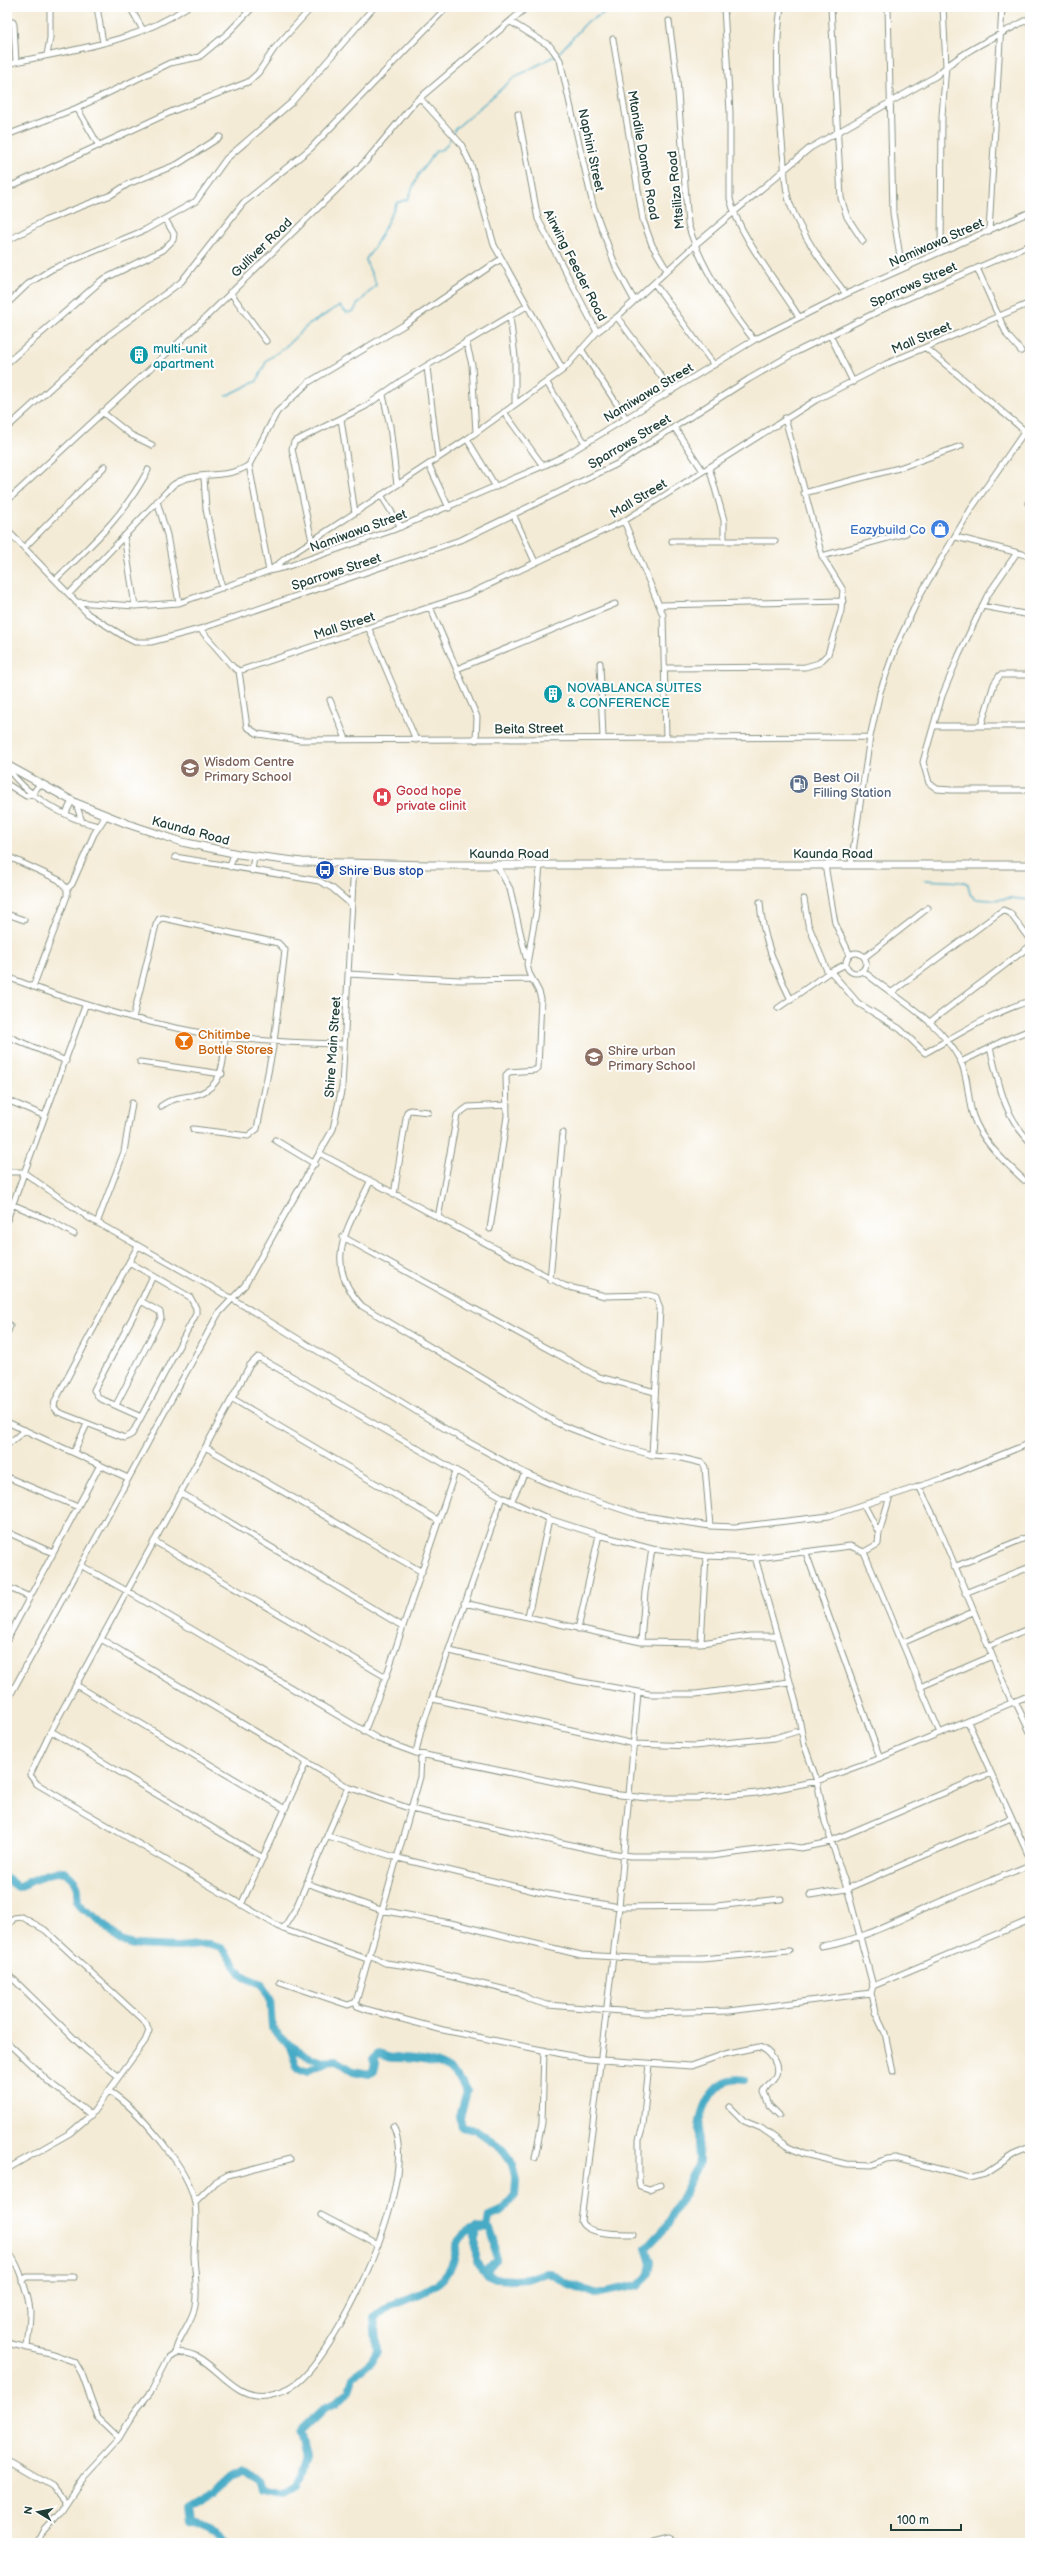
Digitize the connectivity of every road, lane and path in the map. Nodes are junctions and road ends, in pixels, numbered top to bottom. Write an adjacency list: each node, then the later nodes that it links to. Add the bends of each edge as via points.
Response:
1 (50, 7): 24 (street)
2 (97, 7): 23 (street)
3 (130, 7): 20 (street)
4 (187, 7): 20 (street, via 169,20)
5 (252, 7): 30 (street, via 228,33 199,56 165,65)
6 (312, 7): 35 (street, via 274,49 258,74 248,82 173,111)
7 (374, 7): 40 (street, via 292,102 226,159 196,201)
8 (447, 7): 85 (street, via 311,148 243,203 181,282 109,335)
9 (527, 7): 19 (street, Gulliver Road)
10 (724, 7): 38 (street, via 730,112 730,199)
11 (781, 7): 36 (street, via 778,25 779,78)
12 (832, 7): 32 (street)
13 (888, 7): 29 (street)
14 (943, 7): 27 (street)
15 (1002, 7): 21 (street)
16 (1030, 18): 21 (street)
17 (669, 21): 44 (street, Mtsiliza Road, via 678,88 687,218)
18 (7, 22): 25 (street, via 13,22 14,25)
19 (511, 22): 28 (street, Gulliver Road); 54 (street, Naphini Street, via 550,46 560,60 593,205 616,267)
20 (143, 30): 23 (street)
21 (1001, 35): 27 (street); 41 (street)
22 (613, 39): 50 (street, Mtandile Dambo Road, via 643,220 652,245)
23 (103, 43): 24 (street)
24 (47, 55): 25 (street)
25 (16, 62): 26 (street)
26 (7, 64)
27 (946, 66): 29 (street, via 936,76); 46 (street, via 942,116)
28 (420, 98): 47 (street, via 453,133 466,154 494,245); 52 (street, Gulliver Road, via 374,153)
29 (891, 102): 32 (street); 49 (street, via 893,213)
30 (77, 108): 33 (street); 35 (street)
31 (518, 114): 62 (street, Airwing Feeder Road, via 538,219)
32 (838, 133): 36 (street, via 810,148); 42 (street, via 842,208)
33 (7, 135)
34 (220, 137): 43 (street, via 178,164 128,184 111,195 44,221)
35 (99, 146): 37 (street)
36 (785, 170): 38 (street); 53 (street, via 786,186 794,214 828,270)
37 (7, 188)
38 (733, 212): 44 (street); 61 (street)
39 (1030, 212): 41 (street, Namiwawa Street)
40 (165, 219): 56 (street, via 52,268 28,284); 70 (street, via 174,234 173,240 163,250 102,280)
41 (989, 231): 46 (street, Namiwawa Street)
42 (863, 241)
43 (7, 242)
44 (695, 244): 50 (street); 64 (street, Mtsiliza Road, via 732,312)
45 (1030, 245): 48 (street, Sparrows Street)
46 (941, 252): 49 (street, Namiwawa Street)
47 (501, 259): 57 (street); 93 (street, via 404,325 309,382 277,412)
48 (977, 268): 59 (street); 63 (street, Sparrows Street)
49 (902, 269): 53 (street, Namiwawa Street)
50 (667, 270): 51 (street)
51 (654, 283): 54 (street); 71 (street)
52 (230, 292): 65 (street); 79 (street, Gulliver Road)
53 (846, 294): 61 (street, Namiwawa Street)
54 (634, 300): 60 (street)
55 (1030, 303): 59 (street, Mall Street)
56 (7, 304)
57 (527, 306): 58 (street); 73 (street)
58 (510, 316): 66 (street); 78 (street, via 515,357)
59 (999, 316): 67 (street, Mall Street); 69 (street, via 1007,334)
60 (618, 317): 62 (street); 76 (street)
61 (799, 317): 64 (street, Namiwawa Street)
62 (597, 332): 68 (street)
63 (830, 335): 74 (street); 84 (street, Sparrows Street, via 770,366)
64 (754, 340): 71 (street, Namiwawa Street)
65 (266, 341)
66 (466, 342): 72 (street); 87 (street, via 472,365)
67 (926, 348): 74 (street, Mall Street, via 886,364); 86 (street)
68 (581, 349): 73 (street); 81 (street)
69 (1022, 351)
70 (7, 363)
71 (714, 365): 76 (street, Namiwawa Street)
72 (427, 367): 77 (street); 92 (street)
73 (563, 370): 75 (street)
74 (853, 382): 82 (street, Mall Street)
75 (547, 383): 78 (street); 89 (street)
76 (672, 391): 81 (street, Namiwawa Street)
77 (382, 395): 83 (street); 101 (street, via 390,426)
78 (515, 404): 80 (street)
79 (102, 412): 90 (street, via 131,435); 105 (street, Gulliver Road)
80 (504, 412): 87 (street); 96 (street)
81 (626, 418): 89 (street, Namiwawa Street)
82 (785, 418): 97 (street, Mall Street); 103 (street)
83 (341, 419): 108 (street); 116 (street, via 297,440 292,447)
84 (674, 427): 99 (street); 109 (street, Sparrows Street, via 617,464)
85 (7, 428)
86 (1027, 431): 115 (street, via 986,485)
87 (476, 432): 88 (street)
88 (467, 439): 92 (street); 102 (street)
89 (585, 443): 96 (street, Namiwawa Street)
90 (152, 445)
91 (961, 446): 103 (street, via 899,468)
92 (438, 458): 94 (street)
93 (248, 465): 100 (street, via 225,474); 125 (street)
94 (429, 465): 101 (street); 107 (street)
95 (105, 466): 120 (street)
96 (543, 466): 102 (street, Namiwawa Street)
97 (709, 467): 99 (street, Mall Street); 118 (street, via 724,520)
98 (148, 470): 126 (street, via 131,501 115,522)
99 (703, 471): 110 (street, Mall Street)
100 (204, 477): 106 (street, via 180,480); 127 (street, via 206,509)
101 (397, 485): 104 (street)
102 (496, 487): 107 (street, Namiwawa Street)
103 (804, 493): 122 (street)
104 (381, 495): 108 (street); 111 (street)
105 (7, 501)
106 (157, 501): 114 (street); 131 (street, via 167,535)
107 (449, 508): 111 (street, Namiwawa Street)
108 (355, 513): 116 (street)
109 (513, 514): 124 (street); 138 (street, Sparrows Street, via 447,546)
110 (624, 521): 124 (street, Mall Street); 133 (street)
111 (401, 527): 125 (street, Namiwawa Street)
112 (7, 530): 120 (street, Sparrows Street)
113 (906, 532): 122 (street)
114 (124, 536): 128 (street); 134 (street)
115 (956, 537): 121 (street); 149 (street, via 922,593 895,649 880,692)
116 (312, 541): 125 (street)
117 (672, 541): 118 (street)
118 (724, 541): 119 (street)
119 (775, 541)
120 (24, 548): 126 (street, Sparrows Street)
121 (1016, 554): 123 (street); 135 (street)
122 (822, 556): 129 (street, via 842,587)
123 (1030, 556)
124 (535, 562): 136 (street, Mall Street, via 469,594)
125 (269, 571): 127 (street)
126 (56, 579): 128 (street, Sparrows Street)
127 (222, 588): 131 (street)
128 (69, 594): 130 (street, Sparrows Street)
129 (843, 601): 133 (street); 141 (street, via 830,650 826,658 812,666)
130 (76, 602): 134 (street); 138 (street, Sparrows Street, via 100,622 135,642 151,642)
131 (179, 603): 134 (street)
132 (614, 604): 142 (street)
133 (660, 605): 141 (street, via 663,615)
134 (135, 606)
135 (982, 606): 137 (street); 146 (street, via 947,684)
136 (430, 607): 139 (street, Mall Street); 142 (street)
137 (1030, 615)
138 (200, 629): 143 (street)
139 (369, 629): 143 (street, Mall Street); 153 (street)
140 (600, 663): 150 (street)
141 (666, 668): 151 (street)
142 (457, 669): 154 (street, via 477,717)
143 (239, 671): 152 (street, Beita Street, via 247,727 252,731 300,740)
144 (1030, 675): 147 (street, via 1000,675 994,684)
145 (330, 700): 152 (street)
146 (934, 726): 147 (street); 158 (street, via 924,762 925,774 932,786 951,790)
147 (981, 726): 148 (street)
148 (1030, 726)
149 (870, 737): 151 (street, Beita Street); 173 (street)
150 (603, 738): 151 (street, Beita Street); 154 (street, Beita Street)
151 (666, 738)
152 (346, 740): 153 (street, Beita Street)
153 (416, 740): 154 (street, Beita Street)
154 (476, 740)
155 (7, 766): 157 (main road, Kaunda Road); 159 (street)
156 (7, 784): 159 (street, via 26,796)
157 (40, 784): 159 (street); 160 (main road, Kaunda Road)
158 (1030, 790)
159 (33, 793): 161 (street)
160 (74, 802): 161 (street); 162 (main road, Kaunda Road); 163 (street)
161 (66, 813): 163 (street)
162 (106, 816): 164 (street); 165 (main road, Kaunda Road, via 182,842)
163 (82, 822): 164 (street)
164 (98, 826): 177 (street, via 72,884)
165 (234, 854): 167 (main road, Kaunda Road); 175 (street)
166 (7, 856): 177 (street, via 59,880)
167 (254, 856): 169 (main road, Kaunda Road, via 302,862); 176 (street)
168 (175, 857): 175 (street)
169 (354, 863): 170 (main road, Kaunda Road); 180 (street, Shire Main Street)
170 (497, 865): 171 (main road, Kaunda Road); 188 (street, via 510,889)
171 (540, 865): 172 (main road, Kaunda Road); 188 (street, via 536,912)
172 (825, 865): 173 (main road, Kaunda Road); 186 (street, via 835,924)
173 (852, 865): 174 (main road, Kaunda Road)
174 (1030, 866)
175 (230, 868): 176 (street)
176 (252, 872): 180 (street, via 319,881)
177 (67, 889): 195 (street, via 67,896)
178 (804, 899): 191 (street, via 808,924)
179 (760, 902): 197 (street, via 764,934)
180 (352, 905): 192 (street, Shire Main Street)
181 (928, 908): 187 (street)
182 (7, 914): 183 (street)
183 (24, 920)
184 (1030, 940): 196 (street, via 1010,913 1003,910)
185 (1030, 946): 202 (street)
186 (850, 955): 187 (street, via 857,953); 189 (street)
187 (865, 957): 190 (street)
188 (527, 964): 194 (street)
189 (846, 964): 190 (street, via 851,972); 191 (street)
190 (863, 971): 196 (street)
191 (829, 973): 197 (street); 206 (street, via 858,1003 900,1029 925,1053)
192 (348, 974): 194 (street, via 460,980); 208 (street, Shire Main Street)
193 (7, 977): 195 (street)
194 (532, 979): 217 (street, via 541,999 538,1068 507,1073)
195 (33, 987): 199 (street)
196 (892, 992): 202 (street)
197 (791, 1000): 200 (street)
198 (1030, 1000): 206 (street, via 1014,1005)
199 (86, 1006): 201 (street); 210 (street)
200 (778, 1008)
201 (133, 1018): 205 (street); 207 (street, via 156,925 159,919 163,918 282,946 286,954)
202 (931, 1021): 206 (street)
203 (1030, 1030): 209 (street)
204 (7, 1036): 210 (street)
205 (226, 1037): 207 (street); 213 (street)
206 (947, 1041): 212 (street)
207 (274, 1042): 208 (street); 220 (street, via 260,1120 253,1134 237,1135)
208 (344, 1044): 224 (street, Shire Main Street, via 338,1109 333,1129)
209 (990, 1048): 212 (street); 223 (street, via 1006,1110)
210 (66, 1061): 219 (street)
211 (140, 1062): 213 (street)
212 (961, 1062): 228 (street, via 973,1117 999,1156)
213 (222, 1074): 216 (street, via 205,1091 170,1100)
214 (7, 1100): 219 (street)
215 (132, 1103): 234 (street, via 124,1152)
216 (161, 1106)
217 (507, 1106): 232 (street, via 468,1107 457,1115 444,1197); 235 (street)
218 (428, 1112): 230 (street, via 407,1112)
219 (46, 1116): 227 (street)
220 (193, 1129)
221 (563, 1133): 241 (street)
222 (275, 1140): 225 (street)
223 (1030, 1142)
224 (321, 1154): 225 (street, Shire Main Street); 229 (street)
225 (315, 1164): 242 (street, Shire Main Street, via 245,1285)
226 (7, 1172): 227 (street)
227 (23, 1172): 231 (street); 234 (street)
228 (1024, 1180)
229 (370, 1182): 230 (street); 237 (street)
230 (394, 1195): 232 (street)
231 (14, 1205): 233 (street); 236 (street)
232 (438, 1218): 241 (street)
233 (7, 1220)
234 (97, 1223): 238 (street)
235 (490, 1229)
236 (74, 1234)
237 (344, 1237): 246 (street, via 599,1377); 257 (street, via 340,1257 342,1278 354,1297 374,1315 559,1424 606,1442)
238 (138, 1246): 239 (street); 242 (street)
239 (129, 1262): 240 (street); 251 (street, via 55,1401 54,1407 58,1412)
240 (153, 1276): 243 (street); 249 (street, via 190,1297 196,1314)
241 (550, 1280): 246 (street, via 583,1292 605,1296 656,1297 660,1309)
242 (230, 1298): 260 (street, via 452,1434); 262 (street, Shire Main Street, via 218,1314)
243 (141, 1301): 248 (street, via 160,1312 161,1318); 248 (street, via 95,1387 95,1393 99,1398)
244 (7, 1322): 245 (street, via 10,1326)
245 (7, 1334)
246 (655, 1392): 257 (street)
247 (233, 1399): 255 (street); 259 (street, via 250,1364 258,1357 262,1357); 271 (street)
248 (116, 1405): 249 (street)
249 (141, 1417): 251 (street, via 132,1434 125,1438)
250 (7, 1422): 252 (street)
251 (87, 1424): 256 (street)
252 (25, 1430): 254 (street); 256 (street)
253 (1030, 1443): 263 (street, via 957,1474)
254 (7, 1445)
255 (207, 1448): 264 (street); 287 (street)
256 (74, 1452): 258 (street)
257 (652, 1455): 272 (street, via 702,1463 705,1467)
258 (100, 1465): 262 (street); 269 (street)
259 (455, 1472): 266 (street); 271 (street)
260 (525, 1473): 267 (street); 272 (street, via 579,1497 639,1515)
261 (7, 1477): 269 (street)
262 (128, 1478): 284 (street, Shire Main Street)
263 (919, 1486): 265 (street); 285 (street)
264 (181, 1493): 277 (street); 295 (street)
265 (890, 1496): 268 (street); 274 (street)
266 (502, 1497): 267 (street); 292 (street)
267 (511, 1502): 270 (street)
268 (864, 1505): 272 (street, via 829,1516 745,1526); 274 (street)
269 (78, 1507): 280 (street)
270 (549, 1519): 275 (street); 294 (street)
271 (438, 1521): 287 (street)
272 (710, 1526)
273 (7, 1532): 280 (street)
274 (879, 1533): 279 (street, via 878,1544)
275 (599, 1535): 278 (street); 297 (street)
276 (1030, 1536): 285 (street)
277 (154, 1541): 289 (street); 307 (street)
278 (652, 1549): 282 (street); 301 (street, via 644,1592)
279 (864, 1552): 281 (street, via 850,1546); 303 (street)
280 (53, 1553): 291 (street)
281 (806, 1553): 283 (street); 324 (street)
282 (706, 1556): 283 (street); 302 (street)
283 (754, 1558): 298 (street)
284 (82, 1566): 289 (street); 314 (street, Shire Main Street)
285 (954, 1567): 290 (street)
286 (1030, 1567): 290 (street)
287 (422, 1572): 295 (street)
288 (7, 1587): 291 (street)
289 (127, 1591): 299 (street); 319 (street)
290 (965, 1593): 293 (street)
291 (30, 1597): 300 (street)
292 (464, 1603): 294 (street); 305 (street)
293 (973, 1612): 303 (street); 304 (street)
294 (528, 1616): 297 (street)
295 (402, 1626): 307 (street)
296 (1030, 1628): 304 (street)
297 (578, 1630): 301 (street)
298 (776, 1636): 302 (street, via 750,1636); 308 (street)
299 (101, 1639): 309 (street); 325 (street)
300 (7, 1640)
301 (641, 1642): 302 (street)
302 (701, 1643)
303 (902, 1643): 310 (street)
304 (988, 1646): 306 (street)
305 (450, 1651): 311 (street); 313 (street)
306 (992, 1656): 310 (street); 315 (street)
307 (386, 1677): 319 (street)
308 (789, 1682): 311 (street, via 696,1694); 317 (street)
309 (76, 1685): 318 (street); 330 (street)
310 (920, 1687): 321 (street)
311 (638, 1693): 322 (street)
312 (1030, 1695): 315 (street)
313 (433, 1698): 322 (street); 323 (street, via 421,1730)
314 (7, 1701)
315 (1013, 1702): 316 (street); 320 (street)
316 (968, 1722): 321 (street); 326 (street)
317 (801, 1730): 322 (street, via 775,1738 694,1746); 327 (street)
318 (51, 1731): 336 (street); 344 (street, via 31,1770 33,1781)
319 (364, 1732): 323 (street)
320 (1030, 1732)
321 (940, 1733): 324 (street)
322 (634, 1744): 329 (street)
323 (419, 1754): 329 (street); 331 (street, via 422,1767)
324 (880, 1758): 327 (street)
325 (306, 1763): 328 (street); 330 (street)
326 (991, 1773): 332 (street); 334 (street)
327 (817, 1781): 329 (street, via 758,1793 698,1798); 334 (street)
328 (348, 1787): 331 (street); 333 (street)
329 (628, 1796): 335 (street)
330 (285, 1809): 336 (street)
331 (411, 1809): 335 (street); 337 (street)
332 (1011, 1818): 338 (street); 341 (street)
333 (328, 1836): 337 (street); 340 (street)
334 (832, 1841): 335 (street, via 801,1848 788,1846 712,1856); 341 (street)
335 (623, 1855): 345 (street)
336 (263, 1858): 344 (street)
337 (398, 1858): 345 (street, via 542,1892); 346 (street)
338 (1030, 1859)
339 (1030, 1865): 350 (street, via 951,1897 887,1928)
340 (306, 1883): 346 (street); 349 (street)
341 (846, 1889): 342 (street); 350 (street)
342 (810, 1895)
343 (781, 1900): 345 (street, via 716,1906)
344 (241, 1905): 349 (street)
345 (619, 1907): 354 (street)
346 (381, 1910): 353 (street); 354 (street, via 455,1924 574,1953)
347 (1030, 1920): 357 (street)
348 (7, 1927): 366 (street, via 14,1918 22,1917 44,1930 146,2023 149,2031 145,2041)
349 (283, 1929): 353 (street)
350 (858, 1937): 351 (street); 357 (street)
351 (821, 1946)
352 (789, 1951): 354 (street, via 702,1959)
353 (368, 1957): 359 (street); 360 (street, via 395,1966 408,1966 519,1993 548,2005)
354 (614, 1957): 360 (street)
355 (7, 1973): 366 (street, via 80,2045)
356 (280, 1982): 359 (street, via 348,2005)
357 (872, 1986): 358 (street)
358 (871, 1993): 360 (street, via 721,2012); 365 (street, via 875,2012 885,2033)
359 (356, 2002): 362 (street, via 365,2009 407,2018 443,2030)
360 (606, 2011): 363 (street)
361 (7, 2042): 369 (street, via 49,2082)
362 (544, 2050): 363 (street); 373 (street, via 542,2123)
363 (599, 2060): 364 (street); 379 (street, via 581,2221 584,2226 605,2234)
364 (649, 2064): 370 (street, via 698,2065 746,2048 763,2048 771,2055 777,2069 776,2076 764,2092 770,2105); 376 (street, via 643,2126 639,2140 639,2181 640,2186 649,2189)
365 (893, 2071)
366 (118, 2076): 367 (street)
367 (109, 2092): 369 (street); 377 (street, via 121,2099 163,2143 178,2165)
368 (730, 2108): 372 (street, via 744,2121 761,2128 796,2151 846,2164 872,2165 895,2158 970,2177 986,2174 1013,2155)
369 (91, 2115): 375 (street, via 70,2133)
370 (779, 2115)
371 (393, 2126): 380 (street, via 400,2161)
372 (1030, 2148)
373 (535, 2158)
374 (290, 2159): 377 (street, via 228,2175 215,2182)
375 (7, 2169)
376 (661, 2185)
377 (195, 2202): 386 (street, via 197,2239 194,2259 198,2282 195,2305)
378 (321, 2215): 380 (street)
379 (632, 2234)
380 (378, 2245): 386 (street, via 358,2293 332,2340 301,2379 289,2388 258,2396 245,2394 200,2359)
381 (7, 2252): 383 (street, via 18,2264)
382 (74, 2277): 383 (street, via 27,2277)
383 (22, 2281): 385 (street, via 30,2311)
384 (7, 2343): 385 (street)
385 (27, 2348): 387 (street, via 75,2362 98,2418)
386 (175, 2353): 387 (street, via 169,2357 150,2394 134,2413)
387 (119, 2438): 389 (street)
388 (7, 2460): 389 (street, via 52,2486)
389 (64, 2502): 390 (street, via 60,2512 40,2534)
390 (37, 2543)
391 (652, 2543): 392 (street, via 668,2539)
392 (675, 2543)

